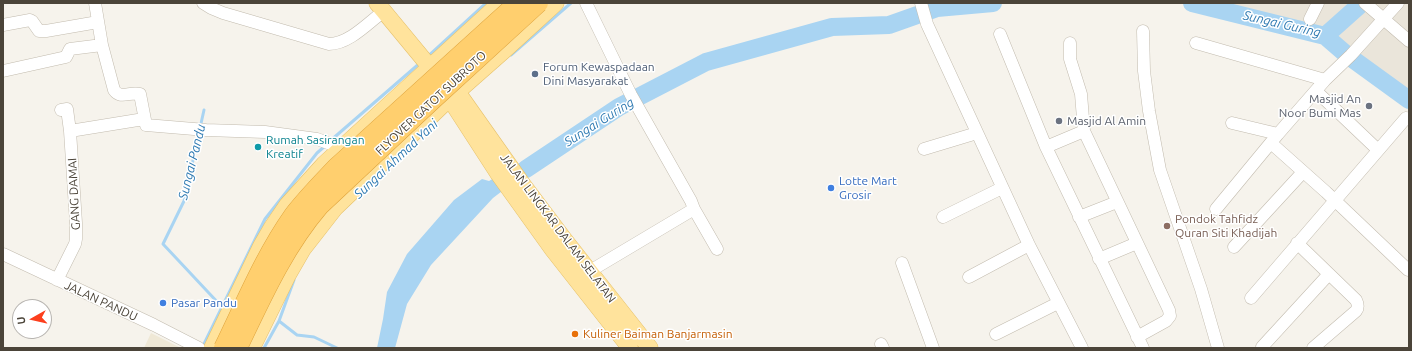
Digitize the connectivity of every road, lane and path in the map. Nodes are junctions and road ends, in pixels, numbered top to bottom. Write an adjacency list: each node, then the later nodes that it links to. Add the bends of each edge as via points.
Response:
1 (95, 3): 16 (street)
2 (203, 3): 12 (street, via 223,13 329,44 346,40)
3 (500, 3): 14 (main road)
4 (517, 3): 72 (highway, FLYOVER GATOT SUBROTO, bridge, via 336,168 309,196 293,215 263,264)
5 (539, 3): 73 (highway, FLYOVER GATOT SUBROTO, bridge, via 320,206 293,241 276,270)
6 (556, 3): 24 (main road)
7 (586, 3): 50 (street, via 631,95)
8 (1318, 3): 13 (street)
9 (1398, 3): 15 (street)
10 (921, 4): 37 (street, via 927,24)
11 (1366, 4): 15 (street)
12 (380, 7): 25 (main road, JALAN LINGKAR DALAM SELATAN)
13 (1310, 19)
14 (481, 20): 24 (main road, via 472,43 473,48 481,55); 25 (main road)
15 (1383, 20): 20 (street); 27 (street)
16 (98, 22): 17 (street, via 46,31 39,31 30,20); 23 (street)
17 (3, 25)
18 (1143, 31): 79 (street, via 1144,71 1160,170 1201,289)
19 (1000, 34): 40 (street)
20 (1409, 41)
21 (1070, 43): 36 (street, via 1070,59 1081,94)
22 (1196, 43): 27 (street)
23 (102, 45): 26 (street, via 70,49 66,57); 32 (street, via 114,90 121,96 140,94)
24 (507, 48): 29 (main road)
25 (422, 58): 29 (main road, JALAN LINGKAR DALAM SELATAN); 33 (main road)
26 (3, 71)
27 (1325, 80): 28 (street)
28 (1316, 91): 38 (street); 43 (street)
29 (457, 103): 41 (main road); 45 (main road, JALAN LINGKAR DALAM SELATAN)
30 (61, 110): 35 (street, GANG DAMAI, via 67,109)
31 (1406, 118): 43 (street)
32 (144, 119): 35 (street); 39 (street, via 149,126 265,132 317,139)
33 (374, 119): 39 (main road); 41 (main road, via 398,106 405,105 411,108 414,118)
34 (1232, 123): 38 (street)
35 (70, 131): 65 (street, GANG DAMAI, via 76,239)
36 (1084, 131): 40 (street); 48 (street)
37 (977, 132): 42 (street); 46 (street)
38 (1274, 138): 44 (street); 49 (street)
39 (333, 144): 71 (main road, via 324,164 287,205 272,227)
40 (1046, 147): 52 (street)
41 (396, 149): 74 (main road, via 334,208 303,249)
42 (924, 149)
43 (1378, 150): 47 (street)
44 (1303, 172): 47 (street); 56 (street)
45 (516, 186): 62 (main road, JALAN LINGKAR DALAM SELATAN); 75 (main road, JALAN LINGKAR DALAM SELATAN, via 553,250)
46 (1002, 188): 51 (street); 55 (street)
47 (1334, 200): 54 (street); 61 (street)
48 (1118, 202): 52 (street); 53 (street)
49 (1216, 208)
50 (694, 209): 57 (street); 62 (street)
51 (942, 217)
52 (1079, 217): 59 (street)
53 (1137, 243): 59 (street); 69 (street, via 1170,316)
54 (1297, 243): 63 (street); 66 (street)
55 (1029, 245): 64 (street); 67 (street)
56 (1234, 247)
57 (717, 249)
58 (3, 254): 65 (street, JALAN PANDU)
59 (1100, 259): 69 (street)
60 (902, 263): 77 (street)
61 (1408, 270)
62 (590, 271): 76 (main road, JALAN LINGKAR DALAM SELATAN)
63 (1329, 274): 70 (street); 80 (street, via 1356,300 1358,308)
64 (969, 277)
65 (57, 280): 71 (street, JALAN PANDU)
66 (1251, 298)
67 (1058, 303): 68 (street); 78 (street)
68 (996, 334)
69 (1140, 343)
70 (1262, 347)
71 (203, 348)
72 (223, 348)
73 (238, 348)
74 (252, 348)
75 (630, 348)
76 (650, 348)
77 (933, 348)
78 (1082, 348)
79 (1218, 348)
80 (1313, 348)

